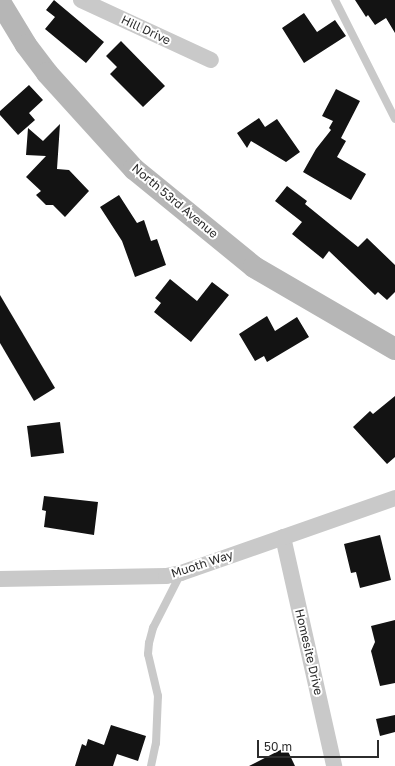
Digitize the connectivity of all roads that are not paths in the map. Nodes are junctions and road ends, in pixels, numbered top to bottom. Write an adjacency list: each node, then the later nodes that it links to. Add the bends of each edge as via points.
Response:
1 (81, 0): 4 (street, Hill Drive)
2 (335, 0): 5 (lane)
3 (0, 2): 6 (street, North 53rd Avenue, via 26,45 47,73 134,169 254,267)
4 (211, 60)
5 (395, 119)
6 (395, 349)
7 (395, 498): 8 (street, Muoth Way)
8 (283, 537): 9 (street, Muoth Way); 12 (street, Homesite Drive)
9 (181, 573): 10 (street, Muoth Way, via 166,576); 11 (lane, via 149,643 148,654 158,696 156,743)
10 (0, 579)
11 (151, 766)
12 (334, 766)

